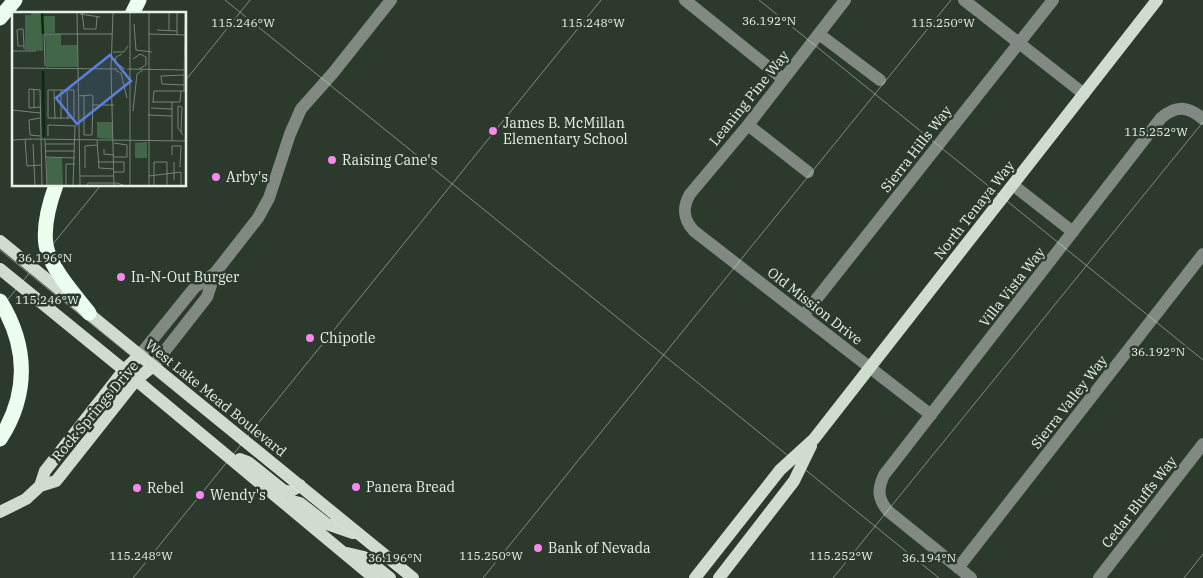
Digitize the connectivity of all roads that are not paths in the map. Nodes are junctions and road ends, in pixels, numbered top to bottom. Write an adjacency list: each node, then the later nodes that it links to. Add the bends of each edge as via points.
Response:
1 (15, 0): 10 (highway)
2 (139, 0): 9 (highway)
3 (391, 0): 26 (street, Rock Springs Drive, via 302,109 264,209)
4 (685, 0): 13 (street)
5 (845, 0): 11 (street, Leaning Pine Way)
6 (964, 0): 12 (street)
7 (1053, 0): 12 (street, Sierra Hills Way)
8 (1157, 0): 15 (main road, North Tenaya Way)
9 (133, 12)
10 (0, 18)
11 (819, 34): 13 (street, Leaning Pine Way); 14 (street)
12 (1019, 42): 15 (street); 29 (street, Sierra Hills Way)
13 (783, 79): 17 (street, Leaning Pine Way)
14 (880, 80)
15 (1084, 94): 19 (main road, North Tenaya Way)
16 (1203, 119): 22 (street, Villa Vista Way, via 1189,110 1169,111)
17 (748, 125): 18 (street); 21 (street, Leaning Pine Way, via 690,194 685,204)
18 (808, 172)
19 (1013, 185): 22 (street); 32 (main road, North Tenaya Way)
20 (56, 186): 28 (highway, via 45,224 46,246 58,273)
21 (685, 217): 29 (street, Old Mission Drive, via 694,231)
22 (1073, 232): 35 (street, Villa Vista Way)
23 (0, 241): 28 (main road, West Lake Mead Boulevard)
24 (1203, 254): 49 (street, Sierra Valley Way)
25 (0, 269): 33 (main road)
26 (215, 273): 30 (street, Rock Springs Drive, via 195,287); 31 (street, Rock Springs Drive, via 207,297)
27 (0, 301): 36 (highway, via 17,337 22,373 19,396)
28 (89, 314): 30 (main road, West Lake Mead Boulevard)
29 (803, 316): 32 (street, Old Mission Drive)
30 (140, 355): 31 (main road, West Lake Mead Boulevard); 33 (main road, Rock Springs Drive)
31 (153, 366): 34 (main road, Rock Springs Drive); 41 (main road, West Lake Mead Boulevard)
32 (870, 368): 35 (street, Old Mission Drive); 37 (main road, North Tenaya Way)
33 (124, 370): 34 (main road); 42 (main road, Rock Springs Drive, via 45,471)
34 (136, 380): 39 (main road); 42 (main road, Rock Springs Drive, via 56,480)
35 (931, 415): 49 (street, Villa Vista Way, via 884,475 879,494 888,511)
36 (0, 439)
37 (814, 439): 40 (main road, North Tenaya Way); 45 (main road, North Tenaya Way, via 794,481)
38 (1203, 444): 56 (street, Cedar Bluffs Way)
39 (218, 448): 41 (main road, via 248,462 286,492); 43 (main road)
40 (780, 470): 45 (main road, via 766,505); 46 (main road, North Tenaya Way)
41 (300, 485): 47 (main road, West Lake Mead Boulevard)
42 (40, 486): 44 (main road, Rock Springs Drive, via 26,499)
43 (286, 505): 47 (main road, via 292,501 300,503 327,524); 48 (main road)
44 (0, 512)
45 (769, 513): 50 (main road, North Tenaya Way)
46 (746, 514): 50 (main road, via 748,524); 54 (main road, North Tenaya Way)
47 (360, 535): 53 (main road, West Lake Mead Boulevard)
48 (343, 552): 51 (main road); 52 (main road, via 364,558)
49 (958, 568): 55 (street)
50 (721, 575)
51 (374, 578)
52 (390, 578)
53 (413, 578)
54 (695, 578)
55 (970, 578)
56 (1099, 578)

